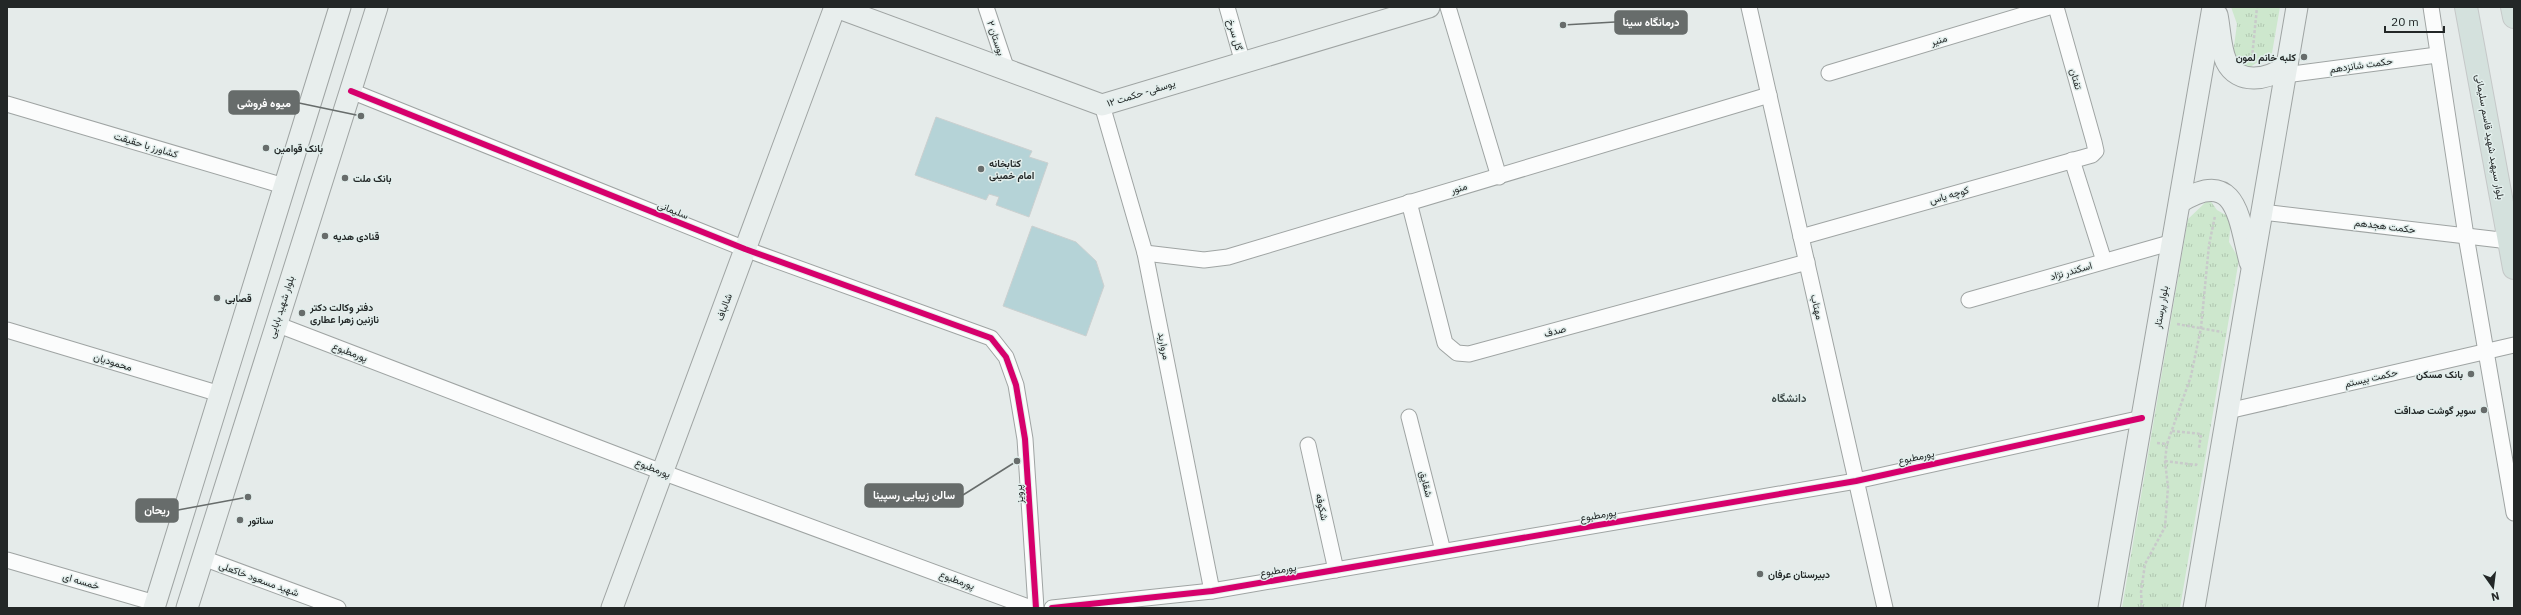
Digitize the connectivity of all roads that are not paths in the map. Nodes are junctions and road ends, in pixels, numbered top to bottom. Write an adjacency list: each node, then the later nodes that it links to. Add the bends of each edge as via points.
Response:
1 (340, 7): 29 (street)
2 (377, 7): 22 (street, بلوار شهید بابایی)
3 (836, 7): 19 (street, یوسفی- حکمت ۱۲); 37 (street, شالباف)
4 (986, 7): 19 (street, بوستان ۲)
5 (1227, 7): 18 (street, گل سرخ)
6 (1429, 7): 18 (street, یوسفی- حکمت ۱۲)
7 (1448, 7): 28 (street)
8 (1749, 7): 23 (street, مهتاب)
9 (2049, 7): 21 (street, منیر)
10 (2056, 7): 26 (street, تفتان)
11 (2214, 7): 20 (street, via 2225,60 2231,70 2250,78 2270,76); 31 (street, بلوار پرستار)
12 (2297, 7): 20 (street)
13 (2431, 7): 17 (street)
14 (2466, 7): 35 (main road, بلوار سپهبد شهید قاسم سلیمانی)
15 (2512, 7): 16 (main road)
16 (2514, 17)
17 (2437, 55): 20 (street, حکمت شانزدهم); 33 (street)
18 (1243, 63): 25 (street, یوسفی- حکمت ۱۲)
19 (1007, 70): 25 (street, یوسفی- حکمت ۱۲)
20 (2286, 70): 32 (street)
21 (1829, 73)
22 (351, 91): 37 (street, سلیمانی); 44 (street, بلوار شهید بابایی)
23 (1769, 95): 28 (street, منور); 34 (street, مهتاب)
24 (7, 104): 29 (street, کشاورز با حقیقت)
25 (1102, 105): 38 (street, مروارید)
26 (2096, 151): 27 (street, کوچه یاس, via 2092,155)
27 (2072, 160): 34 (street, کوچه یاس); 39 (street)
28 (1500, 177): 30 (street, منور)
29 (284, 186): 49 (street)
30 (1409, 202): 38 (street, منور, via 1228,257 1204,260); 40 (street, صدف, via 1445,343 1457,352 1469,354)
31 (2180, 202): 36 (street, بلوار پرستار); 41 (street, via 2205,190 2223,192 2231,199)
32 (2262, 212): 33 (street, حکمت هجدهم); 41 (street)
33 (2466, 236): 35 (street, حکمت هجدهم); 48 (street)
34 (1801, 237): 40 (street, مهتاب)
35 (2509, 241): 42 (main road, بلوار سپهبد شهید قاسم سلیمانی)
36 (2173, 242): 39 (street, اسکندر نژاد); 52 (street, بلوار پرستار)
37 (745, 249): 46 (street, سلیمانی); 54 (street, شالباف)
38 (1145, 254): 61 (street, مروارید)
39 (2104, 261): 43 (street, اسکندر نژاد)
40 (1807, 262): 55 (street, مهتاب)
41 (2252, 268): 50 (street)
42 (2514, 268)
43 (1969, 300)
44 (276, 324): 54 (street, پورمطبوع); 58 (street, بلوار شهید بابایی)
45 (7, 330): 49 (street, محمودیان)
46 (991, 338): 67 (street, پرویز, via 1006,357 1016,384 1025,439)
47 (2514, 345): 48 (street, حکمت بیستم)
48 (2485, 352): 50 (street, حکمت بیستم); 56 (street)
49 (220, 394): 62 (street)
50 (2228, 410): 71 (street)
51 (1409, 417): 57 (street, شقایق)
52 (2142, 418): 55 (street, پورمطبوع); 70 (street, بلوار پرستار)
53 (1308, 445): 60 (street, شکوفه)
54 (662, 472): 65 (street, شالباف); 66 (street, پورمطبوع)
55 (1856, 481): 57 (street, پورمطبوع); 69 (street, مهتاب)
56 (2514, 513)
57 (1443, 552): 60 (street, پورمطبوع)
58 (203, 558): 63 (street, بلوار شهید بابایی); 64 (street, شهید مسعود خاکعلی)
59 (7, 560): 62 (street, خمسه ای)
60 (1336, 570): 61 (street, پورمطبوع)
61 (1212, 591): 68 (street, پورمطبوع)
62 (154, 606)
63 (187, 608)
64 (338, 608)
65 (612, 608)
66 (1031, 608)
67 (1036, 608)
68 (1052, 608)
69 (1885, 608)
70 (2110, 608)
71 (2194, 608)

